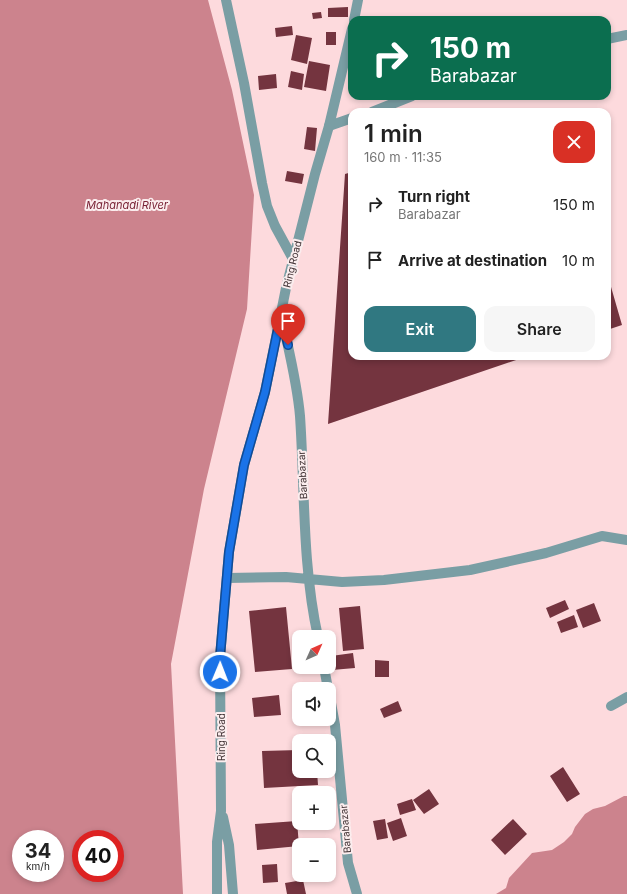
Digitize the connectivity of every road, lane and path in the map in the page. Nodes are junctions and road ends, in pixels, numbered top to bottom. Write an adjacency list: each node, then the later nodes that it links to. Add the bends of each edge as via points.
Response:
1 (226, 0): 11 (street, via 262,183 275,226)
2 (358, 0): 3 (street)
3 (355, 16)
4 (627, 35): 5 (street)
5 (611, 38)
6 (348, 46): 10 (street, Ring Road)
7 (402, 100): 8 (street)
8 (382, 108)
9 (348, 119): 10 (street)
10 (329, 126): 11 (street, Ring Road)
11 (293, 259): 12 (street, Ring Road)
12 (281, 314): 14 (street, Ring Road, via 265,392 244,465); 15 (street, Barabazar, via 300,415)
13 (627, 540): 15 (street, via 602,536 546,553 470,570 384,580 342,582)
14 (227, 578): 15 (street); 20 (street, Ring Road, via 220,657)
15 (310, 579): 16 (street, Barabazar)
16 (316, 630)
17 (627, 697): 18 (street)
18 (611, 706)
19 (335, 726): 23 (street, Barabazar, via 348,863)
20 (221, 811): 21 (street, Ring Road, via 217,842); 22 (street, Ring Road, via 229,845)
21 (217, 894)
22 (233, 894)
23 (357, 894)

